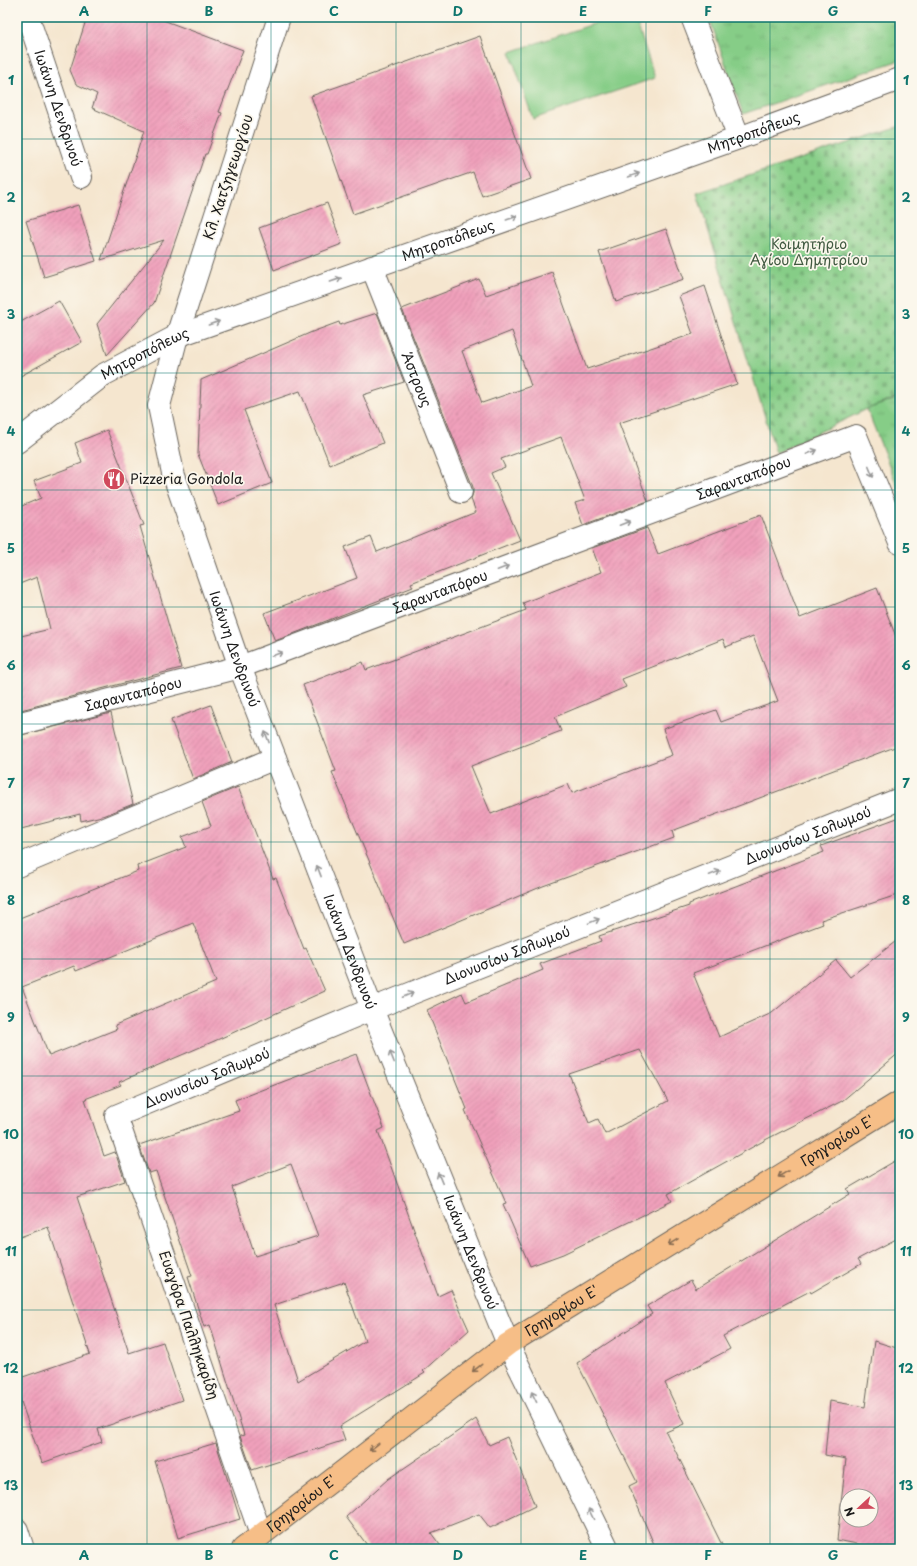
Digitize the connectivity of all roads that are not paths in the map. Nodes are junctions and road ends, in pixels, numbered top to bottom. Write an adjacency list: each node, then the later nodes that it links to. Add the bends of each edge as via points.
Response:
1 (28, 17): 6 (street, Ιωάννη Δενδρινού)
2 (279, 17): 8 (street, Κλ. Χατζηγεωργίου)
3 (692, 17): 5 (street)
4 (900, 79): 5 (street, Μητροπόλεως)
5 (739, 138): 7 (street, Μητροπόλεως, one-way to 5)
6 (81, 177)
7 (372, 267): 8 (street, Μητροπόλεως, one-way to 7); 10 (street, Άστρους)
8 (177, 336): 9 (street, Μητροπόλεως, via 103,375); 12 (street, Ιωάννη Δενδρινού, via 159,406 172,473)
9 (17, 442)
10 (461, 492)
11 (900, 543): 12 (street, Σαρανταπόρου, one-way to 11, via 856,436)
12 (240, 667): 13 (street, Σαρανταπόρου); 14 (street, Ιωάννη Δενδρινού, one-way to 12)
13 (17, 724)
14 (275, 758): 16 (street); 17 (street, Ιωάννη Δενδρινού, one-way to 14)
15 (900, 799): 17 (street, Διονυσίου Σολωμού, one-way to 15)
16 (17, 866)
17 (372, 1009): 19 (street, Διονυσίου Σολωμού); 20 (street, Ιωάννη Δενδρινού, one-way to 17)
18 (900, 1102): 20 (main road, Γρηγορίου Ε', one-way to 20)
19 (116, 1116): 22 (street, Ευαγόρα Παλληκαρίδη)
20 (508, 1344): 22 (main road, Γρηγορίου Ε', one-way to 22); 25 (street, Ιωάννη Δενδρινού, one-way to 20)
21 (17, 1530): 23 (street)
22 (261, 1535): 24 (main road, Γρηγορίου Ε')
23 (24, 1549)
24 (243, 1549)
25 (608, 1549)

